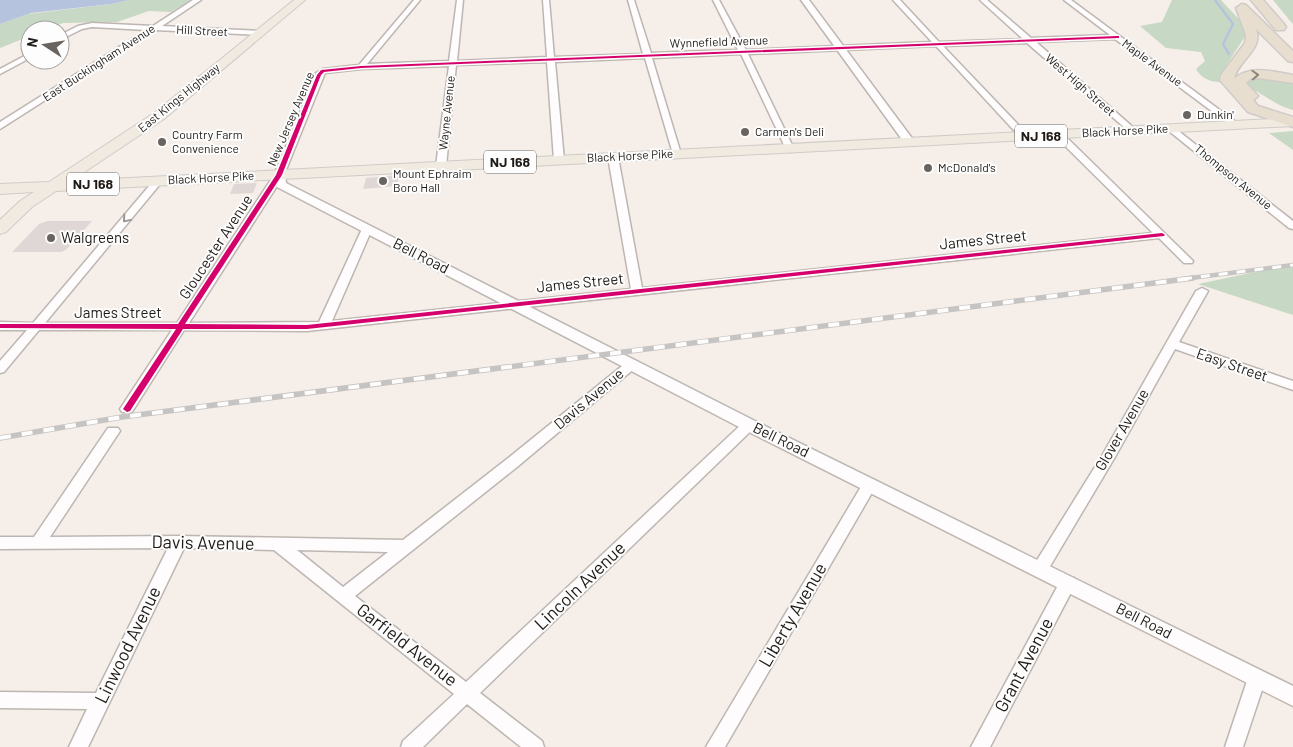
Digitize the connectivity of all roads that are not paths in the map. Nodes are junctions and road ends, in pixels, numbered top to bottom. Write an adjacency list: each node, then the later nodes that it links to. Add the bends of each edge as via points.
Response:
1 (198, 0): 14 (street, East Buckingham Avenue)
2 (300, 0): 17 (main road, East Kings Highway)
3 (417, 0): 28 (street)
4 (460, 0): 27 (street, Wayne Avenue)
5 (546, 0): 25 (street)
6 (631, 0): 23 (street)
7 (716, 0): 22 (street)
8 (805, 0): 21 (street)
9 (896, 0): 20 (street)
10 (983, 0): 19 (street, West High Street)
11 (1067, 0): 18 (street, Maple Avenue)
12 (1259, 2): 15 (highway)
13 (1239, 4): 24 (highway); 32 (highway, via 1252,35 1251,43 1227,80)
14 (154, 28): 16 (street, Hill Street, via 85,25); 17 (street, Hill Street); 36 (street, East Buckingham Avenue)
15 (1290, 31)
16 (70, 33)
17 (259, 34): 50 (main road, East Kings Highway, via 159,116)
18 (1117, 37): 19 (street, Wynnefield Avenue); 35 (street, Maple Avenue)
19 (1028, 40): 20 (street, Wynnefield Avenue); 39 (street, West High Street)
20 (938, 44): 21 (street, Wynnefield Avenue); 41 (street)
21 (839, 48): 22 (street, Wynnefield Avenue); 42 (street)
22 (744, 52): 23 (street, Wynnefield Avenue); 43 (street)
23 (648, 56): 25 (street, Wynnefield Avenue); 44 (street)
24 (1293, 58)
25 (551, 60): 27 (street, Wynnefield Avenue); 46 (street)
26 (20, 61): 30 (street)
27 (452, 64): 28 (street, Wynnefield Avenue); 47 (street, Wayne Avenue)
28 (361, 67): 29 (street, Wynnefield Avenue)
29 (323, 71): 48 (street, New Jersey Avenue)
30 (0, 72)
31 (1293, 79): 33 (highway, one-way to 31, via 1252,97 1239,82 1252,74)
32 (1253, 109): 34 (highway); 35 (highway)
33 (1293, 113)
34 (1293, 122): 35 (main road, NJ 168)
35 (1248, 124): 37 (main road, Black Horse Pike / NJ 168); 38 (highway)
36 (0, 126)
37 (1172, 129): 39 (main road, Black Horse Pike / NJ 168); 52 (street, Thompson Avenue)
38 (1293, 130)
39 (1132, 131): 40 (main road, Black Horse Pike / NJ 168)
40 (1060, 135): 41 (main road, Black Horse Pike / NJ 168); 55 (street)
41 (1025, 136): 42 (main road, Black Horse Pike / NJ 168)
42 (910, 143): 43 (main road, Black Horse Pike / NJ 168)
43 (790, 149): 44 (main road, Black Horse Pike / NJ 168)
44 (677, 154): 45 (main road, Black Horse Pike / NJ 168)
45 (614, 157): 46 (main road, Black Horse Pike / NJ 168); 58 (street)
46 (559, 160): 47 (main road, Black Horse Pike / NJ 168)
47 (441, 166): 48 (main road, Black Horse Pike / NJ 168)
48 (279, 175): 49 (main road, Black Horse Pike / NJ 168); 54 (street, Bell Road, via 281,185); 63 (street, Gloucester Avenue)
49 (158, 181): 50 (main road, Black Horse Pike / NJ 168); 62 (street, one-way to 62)
50 (51, 187): 51 (main road, Black Horse Pike / NJ 168); 53 (main road, East Kings Highway, via 26,204)
51 (0, 189)
52 (1293, 226)
53 (0, 229)
54 (367, 229): 59 (street, Bell Road); 60 (street)
55 (1162, 235): 56 (street); 58 (street, James Street)
56 (1188, 261)
57 (1202, 290): 64 (street, Glover Avenue)
58 (637, 291): 59 (street, James Street)
59 (514, 304): 60 (street, James Street); 65 (street, Bell Road)
60 (324, 325): 63 (street, James Street)
61 (0, 326): 62 (street, James Street)
62 (36, 326): 63 (street, James Street); 66 (street)
63 (180, 326): 68 (street, Gloucester Avenue)
64 (1171, 343): 67 (street, Easy Street); 77 (street, Glover Avenue, via 1108,457)
65 (631, 364): 69 (street, Bell Road); 76 (street, Davis Avenue)
66 (0, 369)
67 (1293, 386)
68 (126, 409)
69 (749, 424): 71 (street, Bell Road); 81 (street, Lincoln Avenue)
70 (113, 431): 74 (street)
71 (870, 484): 77 (street, Bell Road); 88 (street, Liberty Avenue)
72 (179, 542): 74 (street, Davis Avenue); 75 (street, Davis Avenue); 84 (street, Linwood Avenue)
73 (0, 543): 74 (street, Davis Avenue)
74 (38, 543)
75 (278, 544): 76 (street, Davis Avenue); 79 (street, Garfield Avenue)
76 (406, 546): 79 (street, Davis Avenue)
77 (1040, 569): 78 (street, Bell Road)
78 (1068, 583): 80 (street, Bell Road); 89 (street, Grant Avenue)
79 (343, 596): 81 (street, Garfield Avenue)
80 (1257, 678): 82 (street, Bell Road); 90 (street)
81 (468, 693): 86 (street, Lincoln Avenue); 87 (street, Garfield Avenue)
82 (1293, 696)
83 (0, 700): 84 (street)
84 (100, 702): 85 (street, Linwood Avenue)
85 (78, 747)
86 (410, 747)
87 (535, 747)
88 (715, 747)
89 (980, 747)
90 (1234, 747)

